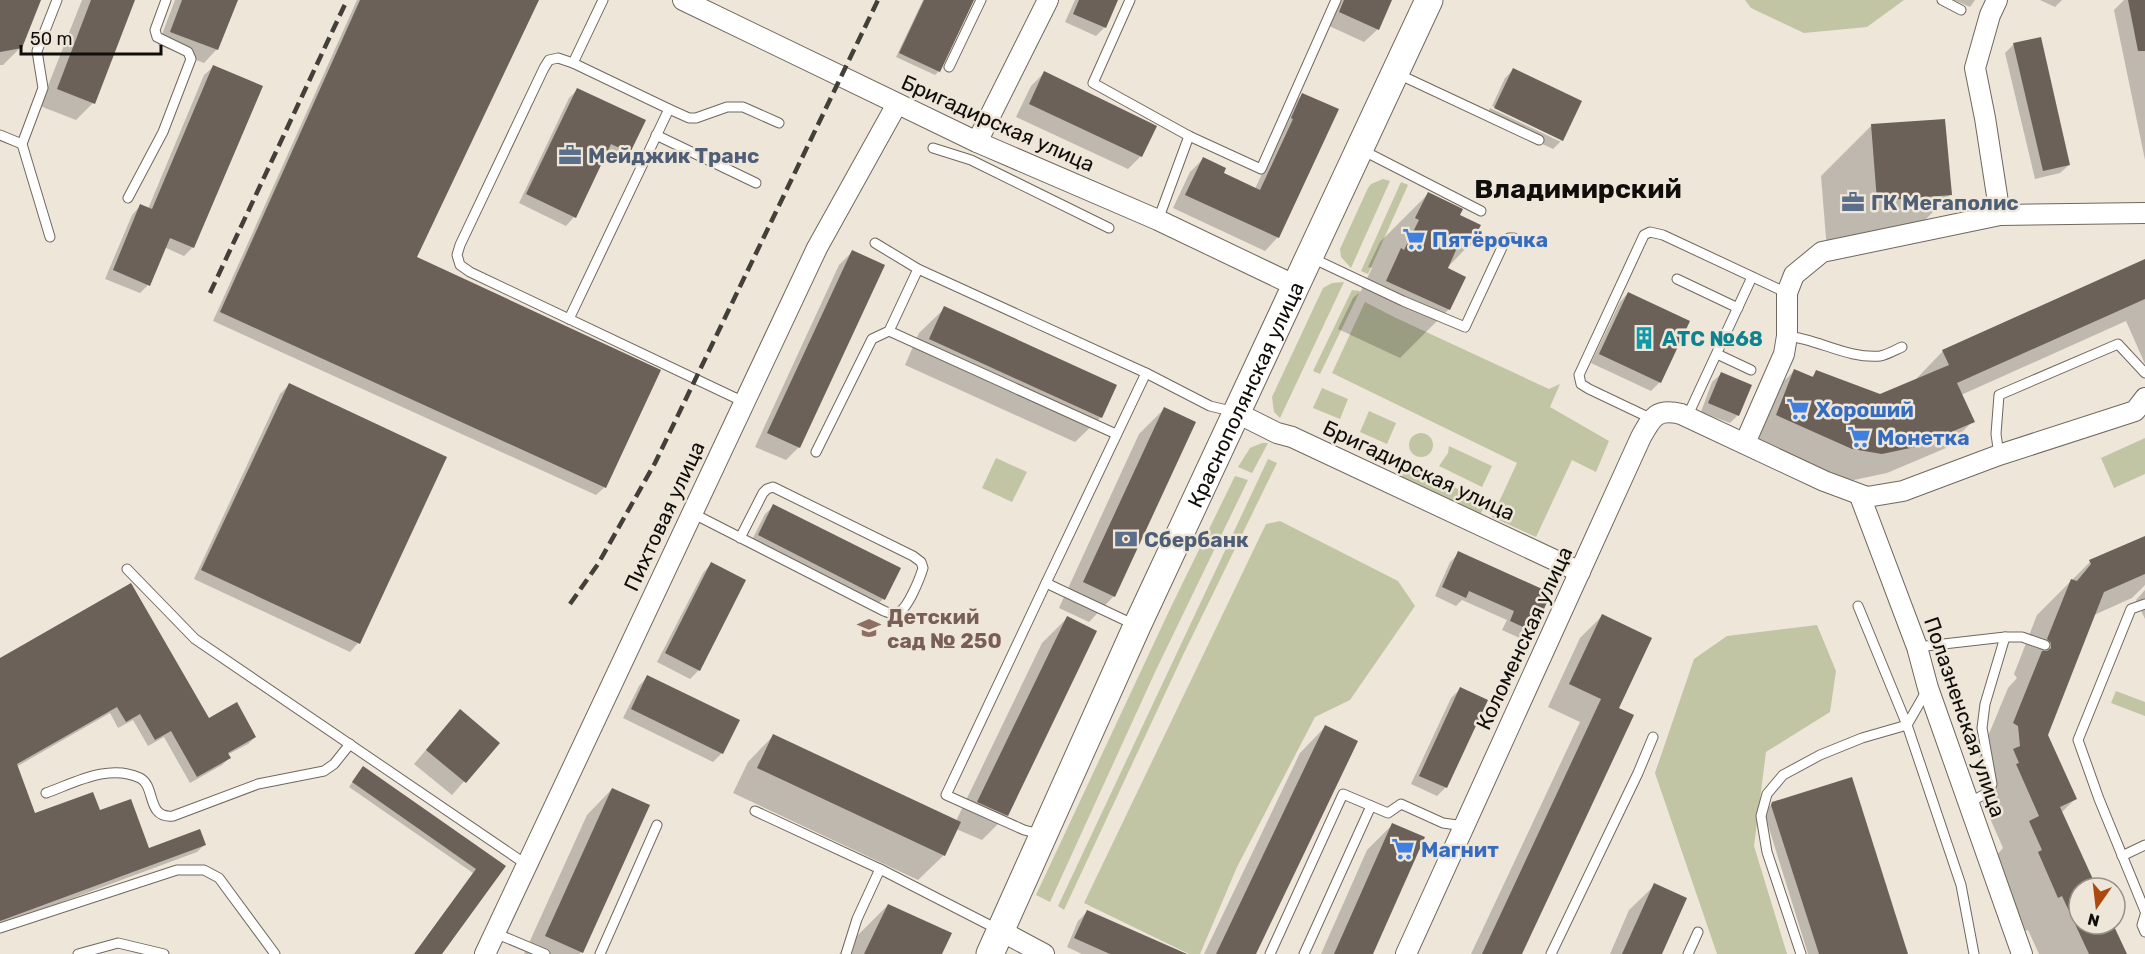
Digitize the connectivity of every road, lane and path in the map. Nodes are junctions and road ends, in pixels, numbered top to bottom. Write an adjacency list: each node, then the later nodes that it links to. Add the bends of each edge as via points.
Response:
1 (57, 0): 23 (lane, via 37,51 43,88)
2 (166, 0): 28 (lane, via 155,30 157,37 188,52 191,59 163,132)
3 (603, 0): 13 (lane)
4 (683, 0): 16 (street, Бригадирская улица)
5 (981, 0): 14 (lane)
6 (1048, 0): 26 (street)
7 (1130, 0): 21 (lane, via 1094,83)
8 (1336, 0): 21 (lane, via 1260,169)
9 (1430, 0): 15 (main road, Краснополянская улица)
10 (1942, 0): 12 (lane)
11 (1997, 0): 31 (street, via 1975,68)
12 (1961, 10)
13 (573, 63): 17 (lane); 44 (lane, via 558,58 549,60 544,68 457,255 460,265 470,272)
14 (949, 67)
15 (1396, 73): 22 (lane); 25 (main road, Краснополянская улица)
16 (897, 104): 26 (street, Бригадирская улица); 53 (street, Пихтовая улица, via 817,248)
17 (669, 109): 18 (lane, via 696,118 743,106); 20 (lane)
18 (779, 123)
19 (0, 135): 23 (lane)
20 (656, 135): 27 (lane); 44 (lane)
21 (1189, 136): 32 (lane)
22 (1539, 141)
23 (22, 144): 34 (lane)
24 (933, 148): 26 (lane)
25 (1360, 148): 29 (lane); 37 (main road, Краснополянская улица)
26 (974, 151): 32 (street, Бригадирская улица); 33 (lane)
27 (756, 183)
28 (129, 198)
29 (1481, 211)
30 (2145, 213): 31 (street)
31 (2000, 215): 42 (street, via 1822,252 1794,275)
32 (1158, 220): 41 (street, Бригадирская улица)
33 (1108, 228)
34 (50, 237)
35 (1514, 238): 37 (lane, via 1505,241 1465,327)
36 (875, 243): 38 (lane)
37 (1310, 257): 41 (main road, Краснополянская улица)
38 (918, 269): 45 (lane); 50 (lane)
39 (1752, 277): 42 (lane); 43 (lane); 56 (lane, via 1663,235 1644,235 1579,375 1581,384 1589,389)
40 (1677, 279): 43 (lane)
41 (1296, 286): 54 (main road, Краснополянская улица)
42 (1787, 293): 46 (street)
43 (1738, 308): 48 (lane)
44 (569, 319): 53 (lane)
45 (889, 331): 57 (lane); 59 (lane, via 872,339)
46 (1787, 336): 47 (lane, via 1845,352 1880,356); 58 (street, via 1784,354)
47 (1902, 347)
48 (1717, 354): 49 (lane); 55 (lane)
49 (1751, 370)
50 (1146, 373): 54 (lane, via 1210,406); 57 (lane)
51 (2145, 373): 60 (lane, via 2118,344 1999,395)
52 (2145, 398): 60 (street, via 2135,411)
53 (744, 402): 62 (street, Пихтовая улица)
54 (1237, 413): 65 (street, Бригадирская улица); 69 (main road, Краснополянская улица)
55 (1687, 417): 56 (street, via 1669,411); 58 (street)
56 (1652, 418): 65 (street, Коломенская улица)
57 (1116, 434): 66 (lane)
58 (1737, 439): 61 (street)
59 (816, 452)
60 (1999, 455): 61 (street, via 1904,491)
61 (1860, 496): 72 (street, Полазненская улица)
62 (692, 513): 63 (lane); 86 (street, Пихтовая улица)
63 (740, 538): 63 (lane, via 894,614 905,606 923,568 913,556 773,487 763,493)
64 (127, 568): 76 (lane, via 195,639)
65 (1580, 572): 82 (street, Коломенская улица)
66 (1046, 583): 69 (lane); 83 (lane, via 946,795)
67 (2145, 604): 85 (lane, via 2131,609 2078,740)
68 (1858, 606): 74 (lane)
69 (1137, 626): 83 (main road, Краснополянская улица)
70 (2005, 637): 71 (lane, via 2022,637); 72 (lane); 78 (lane, via 1982,728 1992,784 1989,792)
71 (2045, 645)
72 (1917, 647): 73 (street, Полазненская улица)
73 (1928, 688): 74 (lane); 78 (street, Полазненская улица)
74 (1907, 725): 107 (lane, via 1820,755 1782,775 1767,794 1761,816 1767,852); 108 (lane, via 1961,885)
75 (1653, 737): 105 (lane)
76 (350, 744): 77 (lane, via 324,771 258,784 173,816 155,808 144,781 118,773 95,775); 86 (lane)
77 (46, 793)
78 (1970, 802): 109 (street, Полазненская улица)
79 (1371, 806): 82 (lane, via 1388,813 1401,804 1443,822); 102 (lane, via 1343,794); 103 (lane)
80 (755, 811): 87 (lane)
81 (657, 825): 99 (lane)
82 (1464, 826): 104 (street, Коломенская улица)
83 (1044, 835): 93 (main road, Краснополянская улица)
84 (2145, 845): 85 (lane)
85 (2122, 856): 88 (lane)
86 (527, 865): 92 (street, Пихтовая улица)
87 (880, 869): 93 (lane); 100 (lane)
88 (2145, 913): 91 (lane)
89 (0, 928): 96 (lane, via 177,870 204,870 219,878)
90 (1698, 932): 106 (lane)
91 (2145, 932)
92 (495, 933): 97 (street, Пихтовая улица); 98 (lane)
93 (996, 943): 101 (street)
94 (78, 954): 95 (lane, via 118,943)
95 (164, 954)
96 (275, 954)
97 (485, 954)
98 (545, 954)
99 (600, 954)
100 (846, 954)
101 (1044, 954)
102 (1270, 954)
103 (1304, 954)
104 (1406, 954)
105 (1551, 954)
106 (1688, 954)
107 (1801, 954)
108 (1974, 954)
109 (2022, 954)

